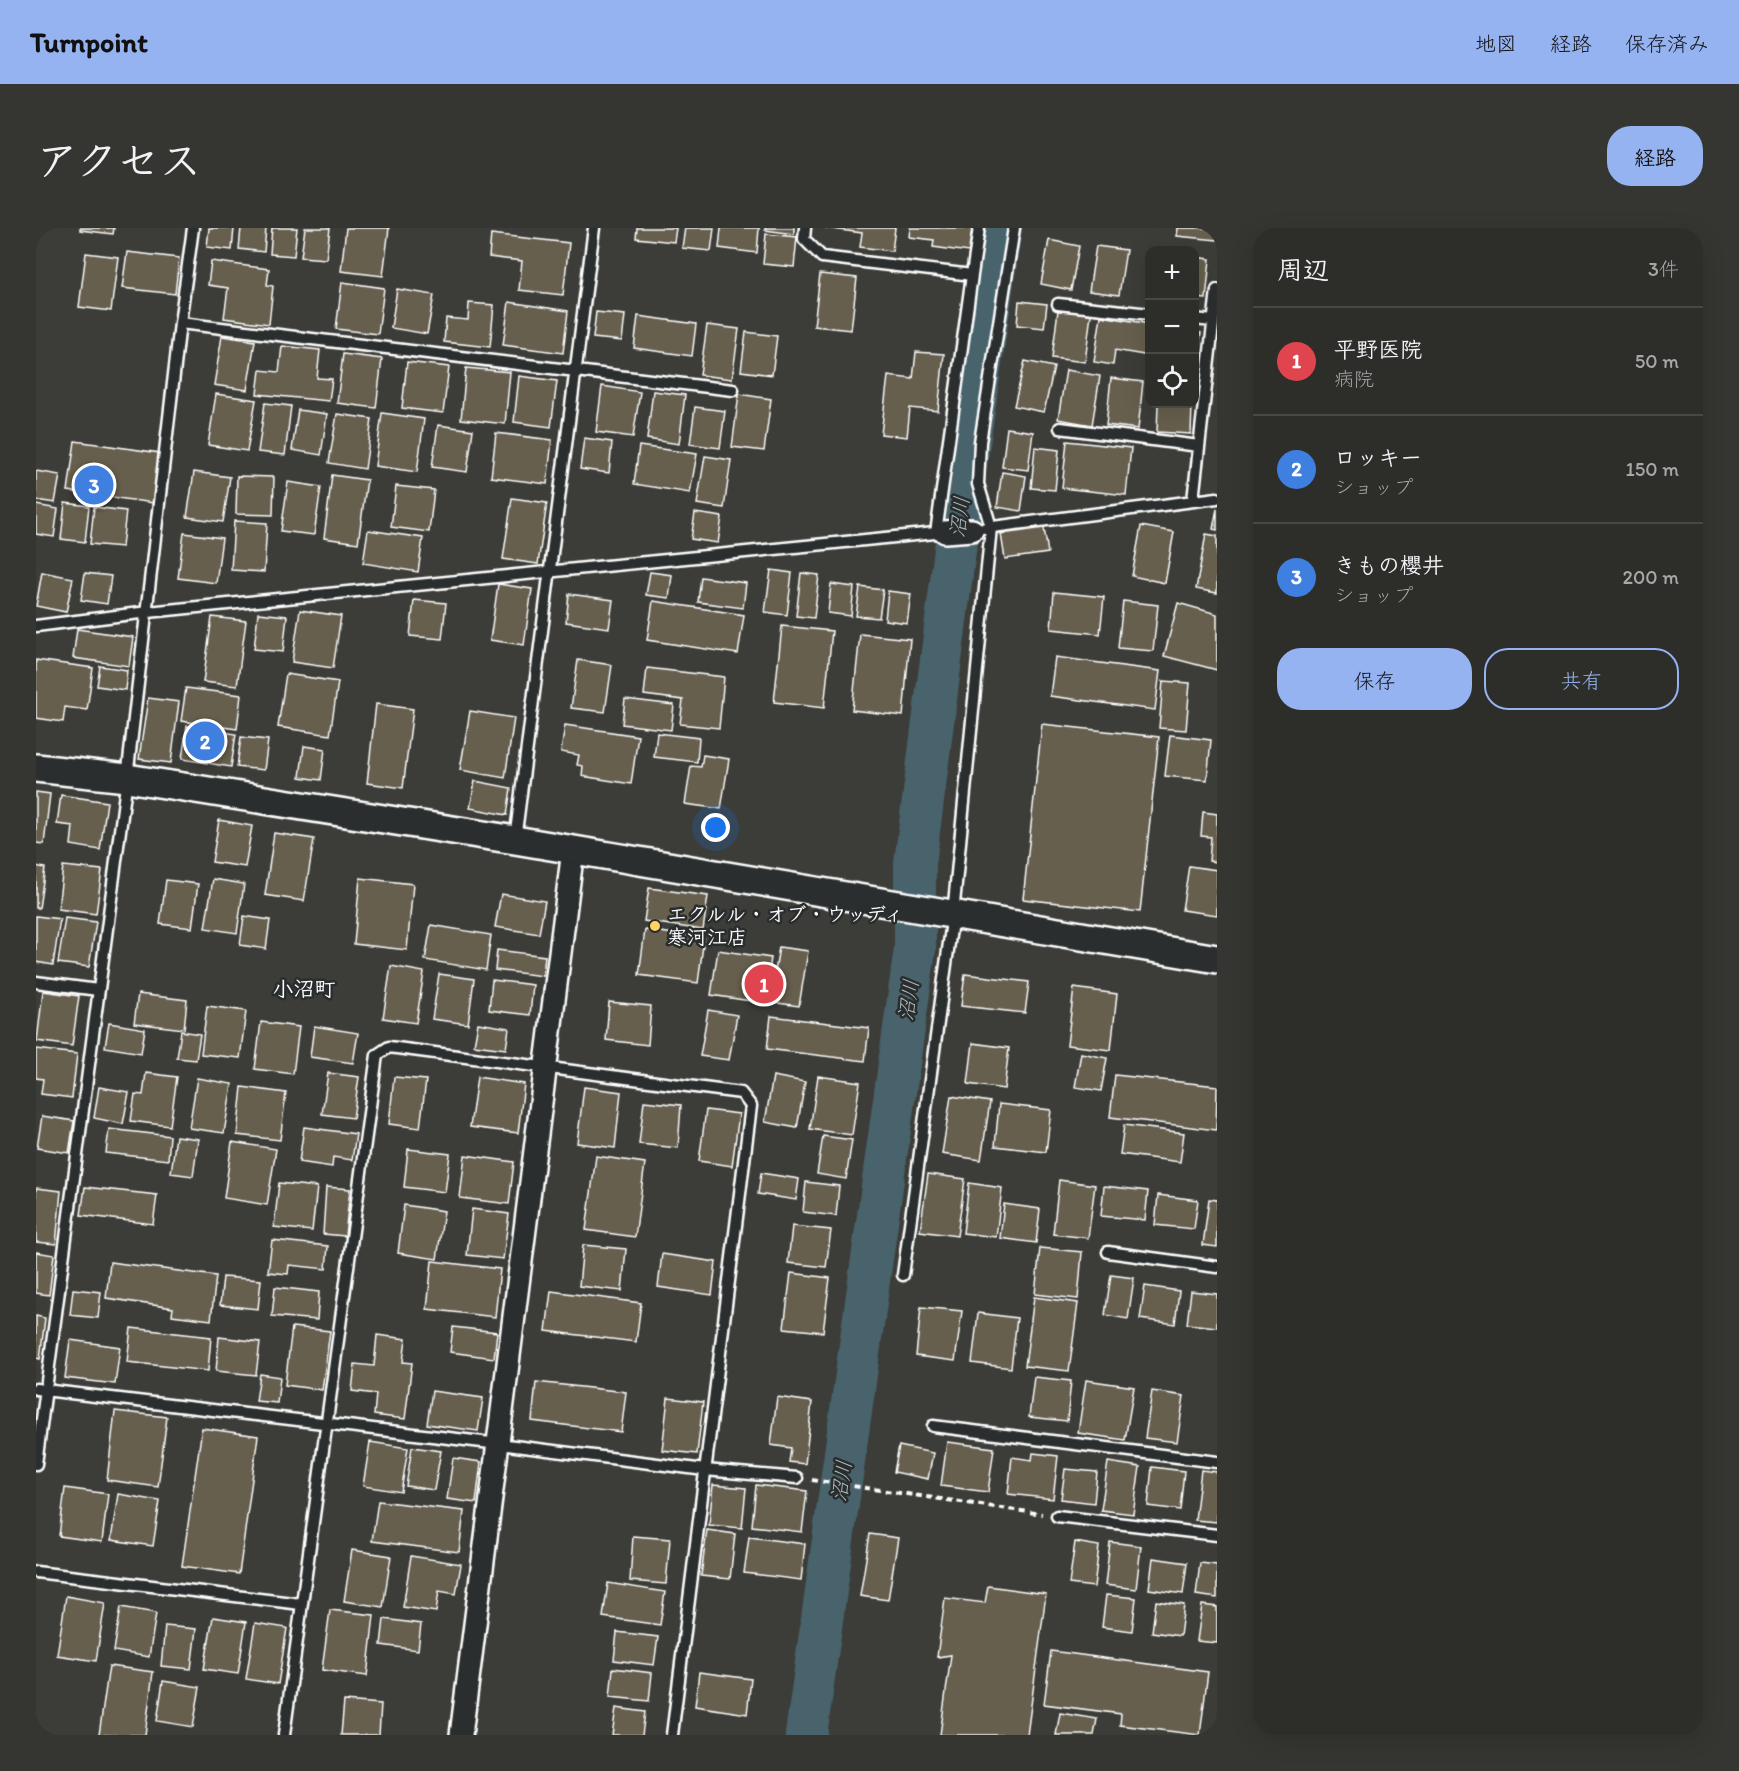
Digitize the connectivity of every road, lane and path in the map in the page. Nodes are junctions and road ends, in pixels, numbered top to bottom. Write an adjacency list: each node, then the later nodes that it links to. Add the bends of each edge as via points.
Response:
1 (193, 228): 12 (lane)
2 (594, 228): 13 (lane)
3 (805, 228): 6 (lane, via 804,239 822,258)
4 (979, 228): 6 (lane)
5 (1014, 228): 19 (lane, via 980,442)
6 (972, 275): 20 (lane)
7 (1217, 290): 11 (lane)
8 (1058, 304): 9 (lane)
9 (1145, 314)
10 (1199, 320): 11 (lane)
11 (1214, 321): 16 (lane)
12 (180, 323): 13 (lane); 22 (lane)
13 (576, 370): 14 (lane); 21 (lane)
14 (733, 390)
15 (1060, 428): 16 (lane)
16 (1199, 446): 18 (lane)
17 (1217, 498): 18 (lane)
18 (1193, 500): 19 (lane)
19 (982, 528): 20 (street); 28 (lane)
20 (940, 533): 21 (lane)
21 (550, 571): 22 (lane); 26 (lane)
22 (148, 612): 23 (lane); 25 (lane)
23 (36, 626)
24 (36, 768): 25 (street)
25 (127, 778): 26 (street); 31 (lane)
26 (515, 840): 27 (street)
27 (573, 850): 28 (street); 32 (street)
28 (953, 914): 29 (street); 35 (lane)
29 (1217, 959)
30 (36, 982): 31 (lane)
31 (98, 990): 36 (lane)
32 (547, 1066): 37 (lane, via 388,1047 377,1055); 39 (street); 42 (lane, via 741,1092 751,1106)
33 (1108, 1252): 34 (lane)
34 (1217, 1267)
35 (903, 1275)
36 (41, 1390): 37 (lane); 41 (lane)
37 (325, 1424): 39 (lane); 47 (lane)
38 (933, 1426): 40 (lane)
39 (499, 1444): 42 (lane); 49 (street)
40 (1217, 1462)
41 (36, 1464)
42 (705, 1470): 43 (lane); 50 (lane)
43 (796, 1478): 44 (path)
44 (1058, 1516): 45 (lane)
45 (1217, 1535)
46 (36, 1572): 47 (lane)
47 (301, 1604): 48 (lane)
48 (284, 1735)
49 (461, 1735)
50 (672, 1735)

